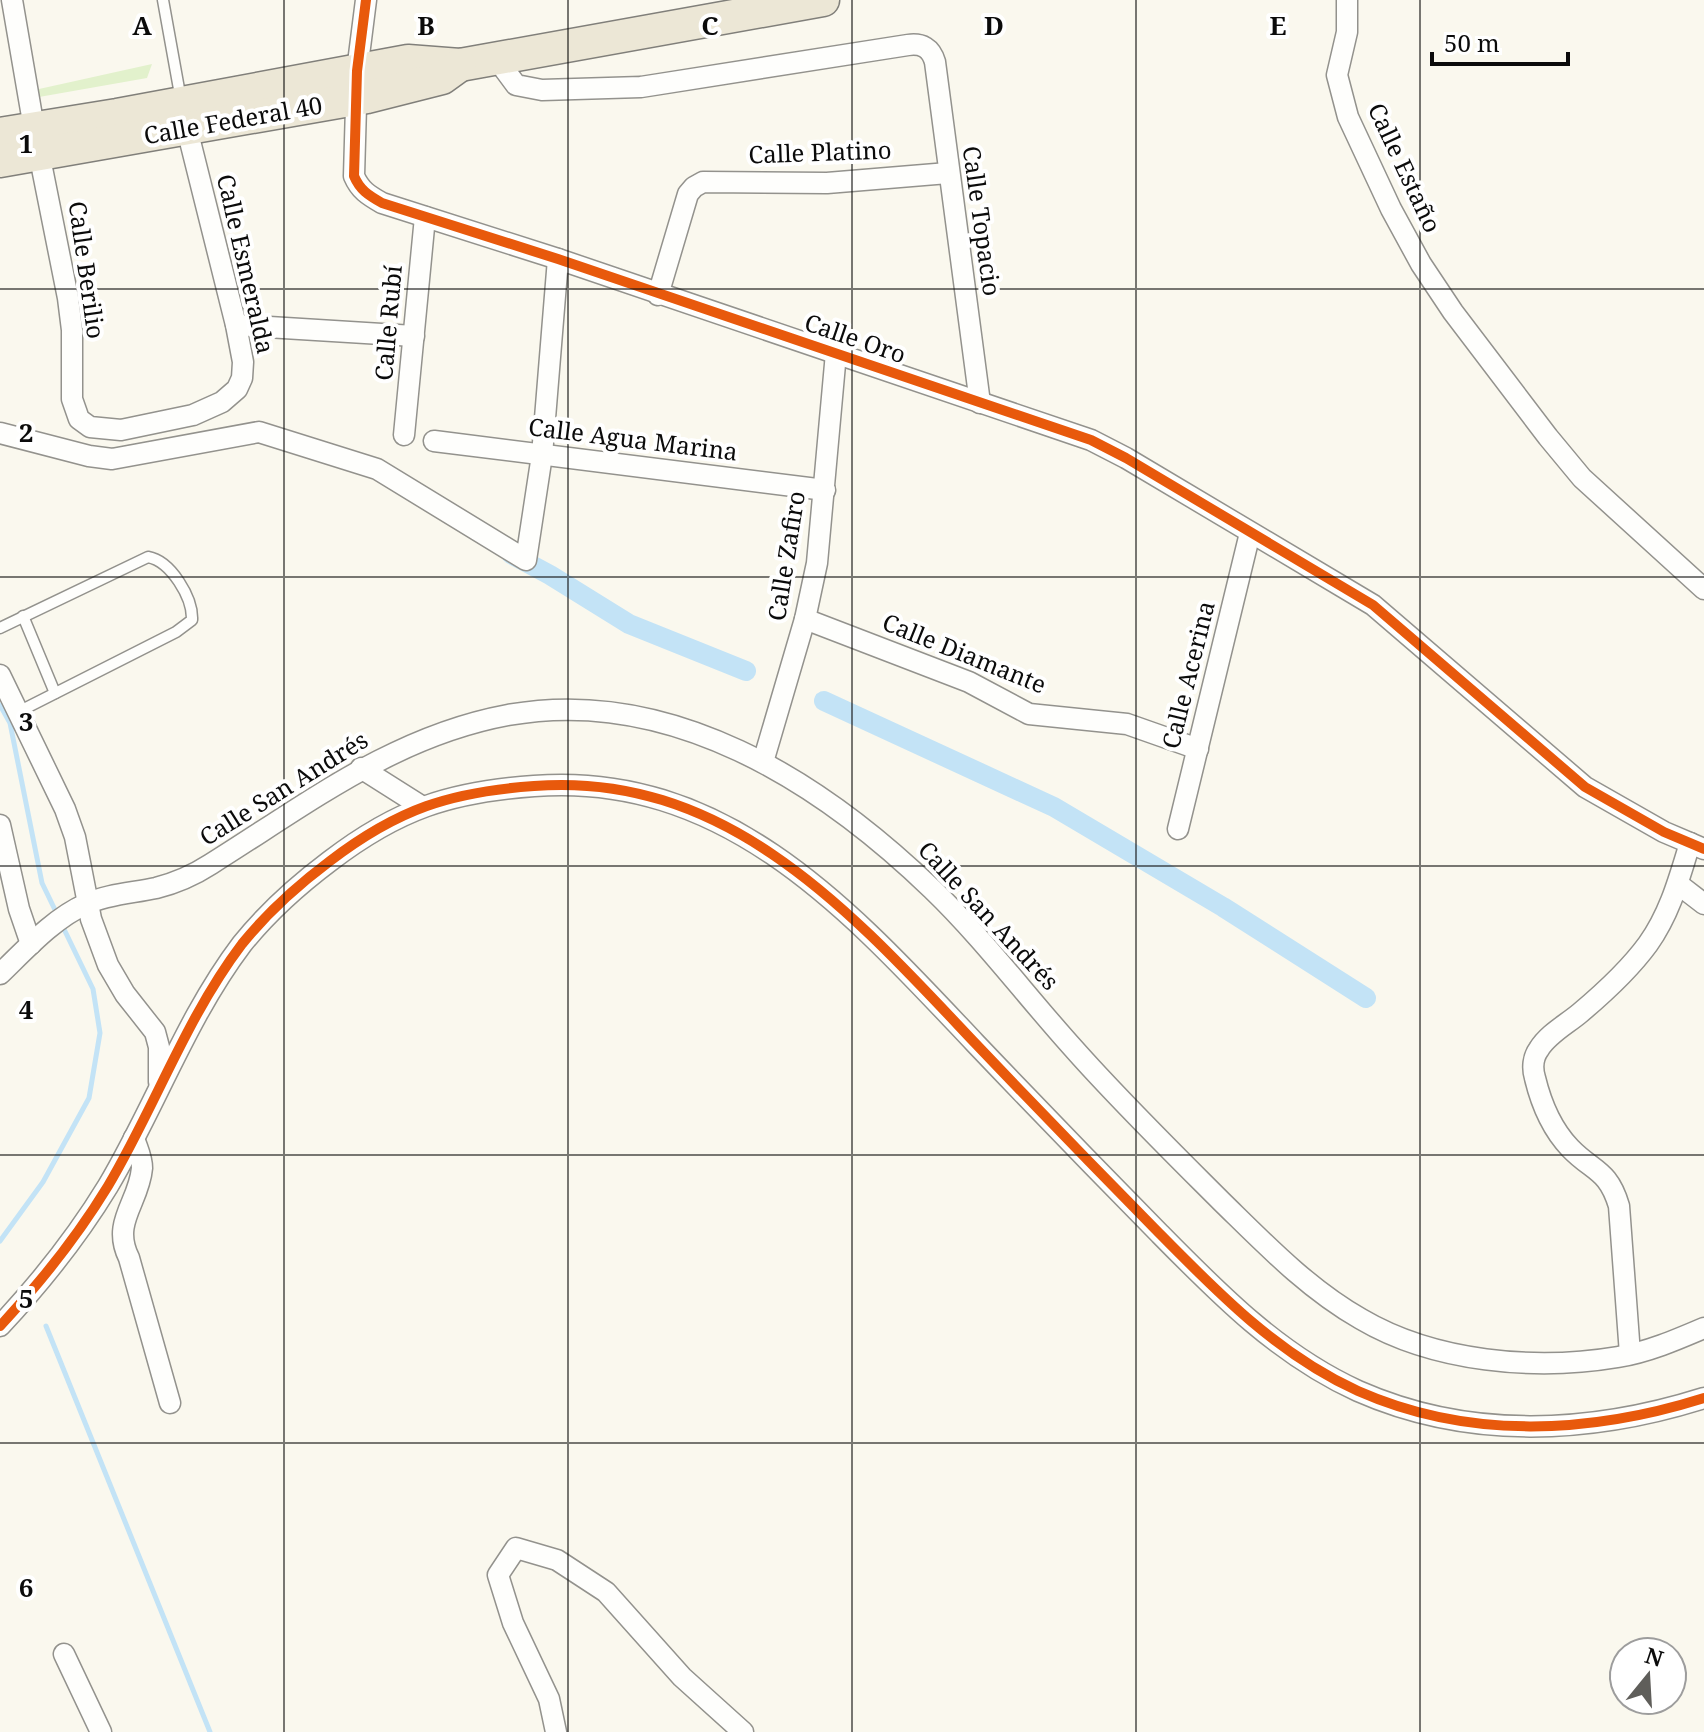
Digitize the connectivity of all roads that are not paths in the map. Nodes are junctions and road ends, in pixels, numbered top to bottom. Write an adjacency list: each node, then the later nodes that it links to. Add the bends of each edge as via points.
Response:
1 (12, 0): 6 (street, Calle Berilio)
2 (163, 0): 9 (lane)
3 (366, 0): 8 (street)
4 (823, 0): 7 (main road, Calle Federal 40)
5 (1347, 0): 28 (street, Calle Estaño, via 1347,32 1337,75 1348,117 1421,264 1582,478)
6 (9, 42): 11 (street, Calle Berilio)
7 (496, 58): 8 (main road, Calle Federal 40, via 460,65 408,61); 13 (street, Calle Topacio, via 516,85 615,89 917,44 927,48 935,62)
8 (357, 85): 9 (main road, Calle Federal 40); 14 (street, Calle Oro, via 358,187 382,203)
9 (184, 117): 11 (main road, Calle Federal 40); 17 (street, Calle Esmeralda)
10 (0, 134): 11 (main road, Calle Federal 40)
11 (37, 141): 12 (main road, Calle Federal 40); 20 (street, Calle Berilio, via 68,298 72,399 79,419 90,427 121,430 193,415)
12 (0, 161)
13 (948, 173): 16 (street, Calle Platino, via 827,183 703,182 688,194); 21 (street, Calle Topacio)
14 (425, 217): 15 (street, Calle Oro); 18 (street, Calle Rubí)
15 (558, 259): 16 (street, Calle Oro); 25 (street)
16 (658, 295): 19 (street, Calle Oro)
17 (236, 325): 18 (street); 20 (street, Calle Esmeralda, via 243,362)
18 (414, 336): 23 (street, Calle Rubí)
19 (836, 353): 21 (street, Calle Oro); 26 (street, Calle Zafiro)
20 (237, 389)
21 (980, 403): 27 (street, Calle Oro, via 1091,440)
22 (0, 433): 25 (street, via 112,459 259,432 377,469 526,560)
23 (404, 435)
24 (434, 441): 25 (street, Calle Agua Marina)
25 (542, 455): 26 (street, Calle Agua Marina)
26 (825, 490): 30 (street, Calle Zafiro)
27 (1250, 533): 35 (street, Calle Acerina); 41 (street, Calle Oro, via 1373,605 1585,787)
28 (1704, 589)
29 (23, 616): 31 (lane); 33 (lane); 33 (lane, via 148,557 167,565 189,600 192,620 176,632)
30 (805, 619): 35 (street, Calle Diamante, via 969,682 1029,714 1127,724); 36 (street, Calle Zafiro)
31 (0, 628)
32 (0, 675): 34 (street)
33 (55, 693): 34 (lane)
34 (18, 712): 44 (street, via 75,837)
35 (1198, 749): 40 (street, Calle Acerina)
36 (763, 762): 37 (street, Calle San Andrés, via 661,721 622,712 550,710 465,725); 51 (street, Calle San Andrés, via 876,839 936,892 1166,1146 1276,1255 1363,1321 1437,1349 1479,1357 1527,1362)
37 (361, 768): 38 (street); 44 (street, Calle San Andrés, via 184,879)
38 (421, 806): 47 (street, via 330,861 265,918 226,968); 52 (street, via 508,788 594,784 693,812 780,857 895,958 1240,1314 1278,1344 1356,1390 1398,1407 1513,1428 1632,1417)
39 (0, 825): 45 (street, via 19,909)
40 (1178, 829)
41 (1697, 846): 42 (street)
42 (1678, 884): 43 (street); 51 (street, via 1640,953 1599,997 1544,1042 1533,1064 1542,1101 1559,1135 1599,1170 1615,1193)
43 (1704, 904)
44 (80, 907): 45 (street); 47 (street, via 125,994 155,1032)
45 (39, 938): 46 (street)
46 (0, 974)
47 (159, 1086): 48 (street)
48 (134, 1138): 49 (street, via 81,1230); 53 (street, via 142,1170 124,1221 123,1245)
49 (0, 1326)
50 (1704, 1328): 51 (street, Calle San Andrés)
51 (1630, 1354)
52 (1704, 1398)
53 (170, 1403)
54 (64, 1654): 55 (street)
55 (101, 1732)
56 (556, 1732): 57 (street, via 549,1699 513,1623 498,1575 516,1548 557,1560 606,1592 682,1677)
57 (743, 1732)

